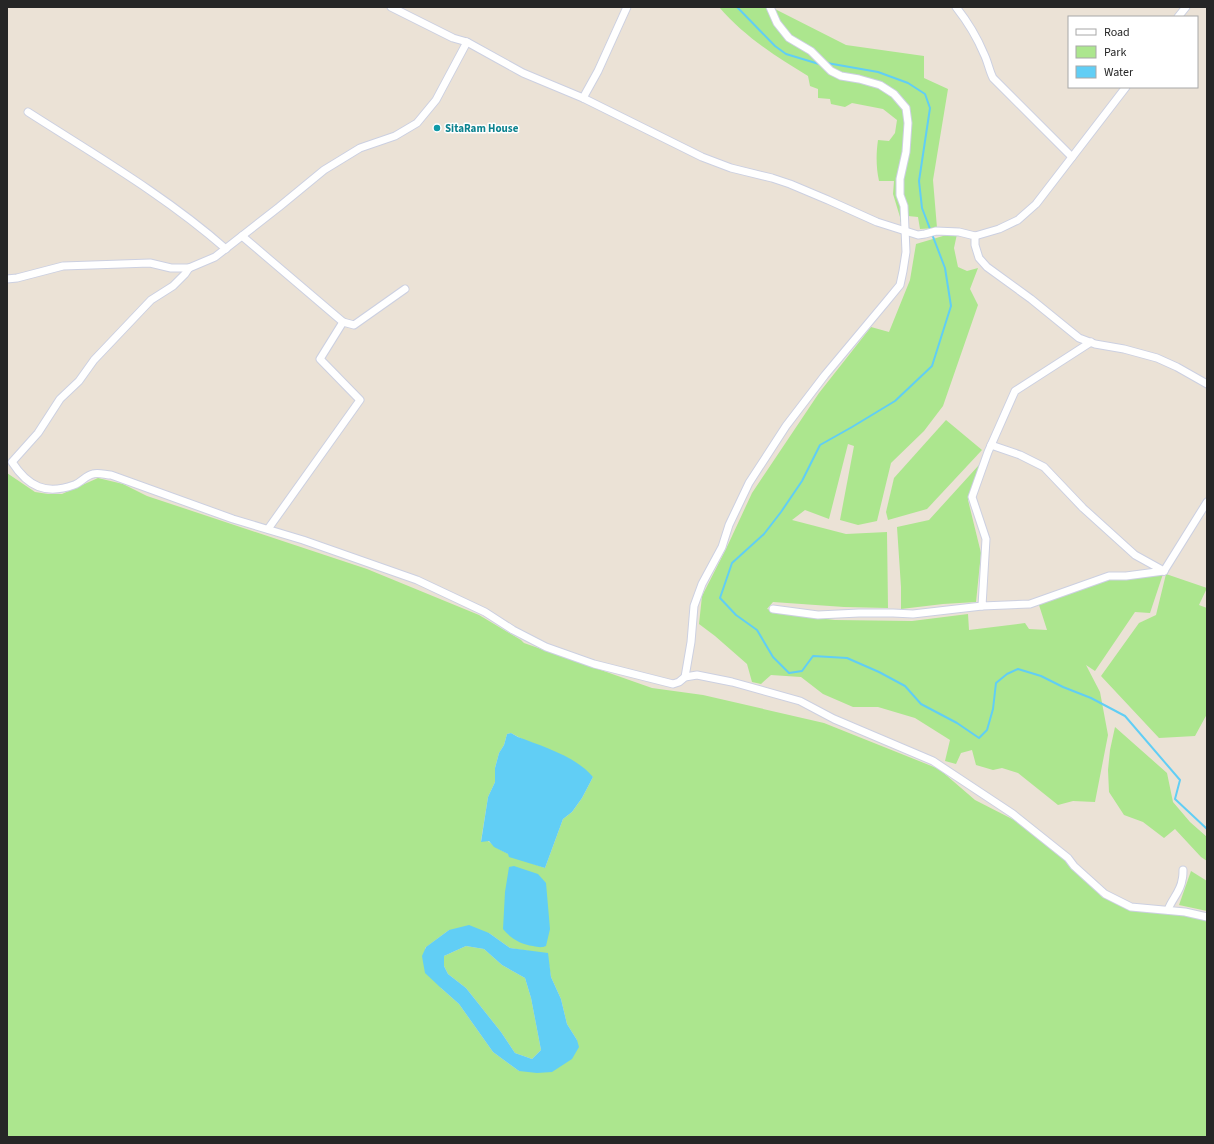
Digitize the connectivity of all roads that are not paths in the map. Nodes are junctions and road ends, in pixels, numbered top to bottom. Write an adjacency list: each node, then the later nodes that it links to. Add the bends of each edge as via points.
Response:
1 (391, 7): 7 (street, via 453,38)
2 (627, 7): 9 (street)
3 (770, 7): 12 (street, via 777,23 789,38 812,51 831,71 841,76 880,85 894,94 906,108 906,152 900,179)
4 (956, 7): 11 (street, via 985,55 993,78)
5 (1186, 7): 6 (street)
6 (1179, 16)
7 (467, 42): 9 (street, via 523,73); 13 (street, via 436,100 417,123 395,136 360,148 324,170)
8 (1125, 88): 11 (street)
9 (583, 98): 12 (street, via 702,157 731,168 790,184 877,222)
10 (28, 112): 15 (street, via 136,181 202,228)
11 (1072, 157): 14 (street, via 1036,204 1018,220)
12 (906, 231): 14 (street, via 918,235 936,231); 29 (street, via 904,271 900,285 801,407 749,483 694,606)
13 (242, 236): 15 (street); 19 (street)
14 (975, 236): 20 (street, via 979,258 987,267 1079,338)
15 (226, 249): 16 (street, via 215,257)
16 (188, 268): 17 (street, via 171,268 150,263 71,265); 23 (street, via 173,286 151,300 102,351 60,399 38,433)
17 (7, 279)
18 (405, 289): 19 (street, via 354,325)
19 (343, 322): 25 (street, via 320,359 360,400)
20 (1091, 342): 21 (street, via 1157,358); 22 (street, via 1015,391)
21 (1207, 384)
22 (991, 445): 26 (street, via 1044,467 1083,508 1135,555); 27 (street, via 972,497 986,539)
23 (9, 462): 25 (street, via 34,486 51,490 76,485 93,474 111,475)
24 (1207, 502): 26 (street)
25 (268, 529): 29 (street, via 418,580 485,612 546,647 594,664 673,684)
26 (1164, 571): 27 (street, via 1109,576 1030,604)
27 (982, 606): 28 (street, via 912,614 818,615)
28 (773, 609)
29 (685, 678): 31 (street, via 697,675 732,682 800,701 933,761 1013,814 1068,858 1105,894 1131,907)
30 (1183, 870): 31 (street, via 1182,881)
31 (1168, 910): 32 (street)
32 (1207, 917)

